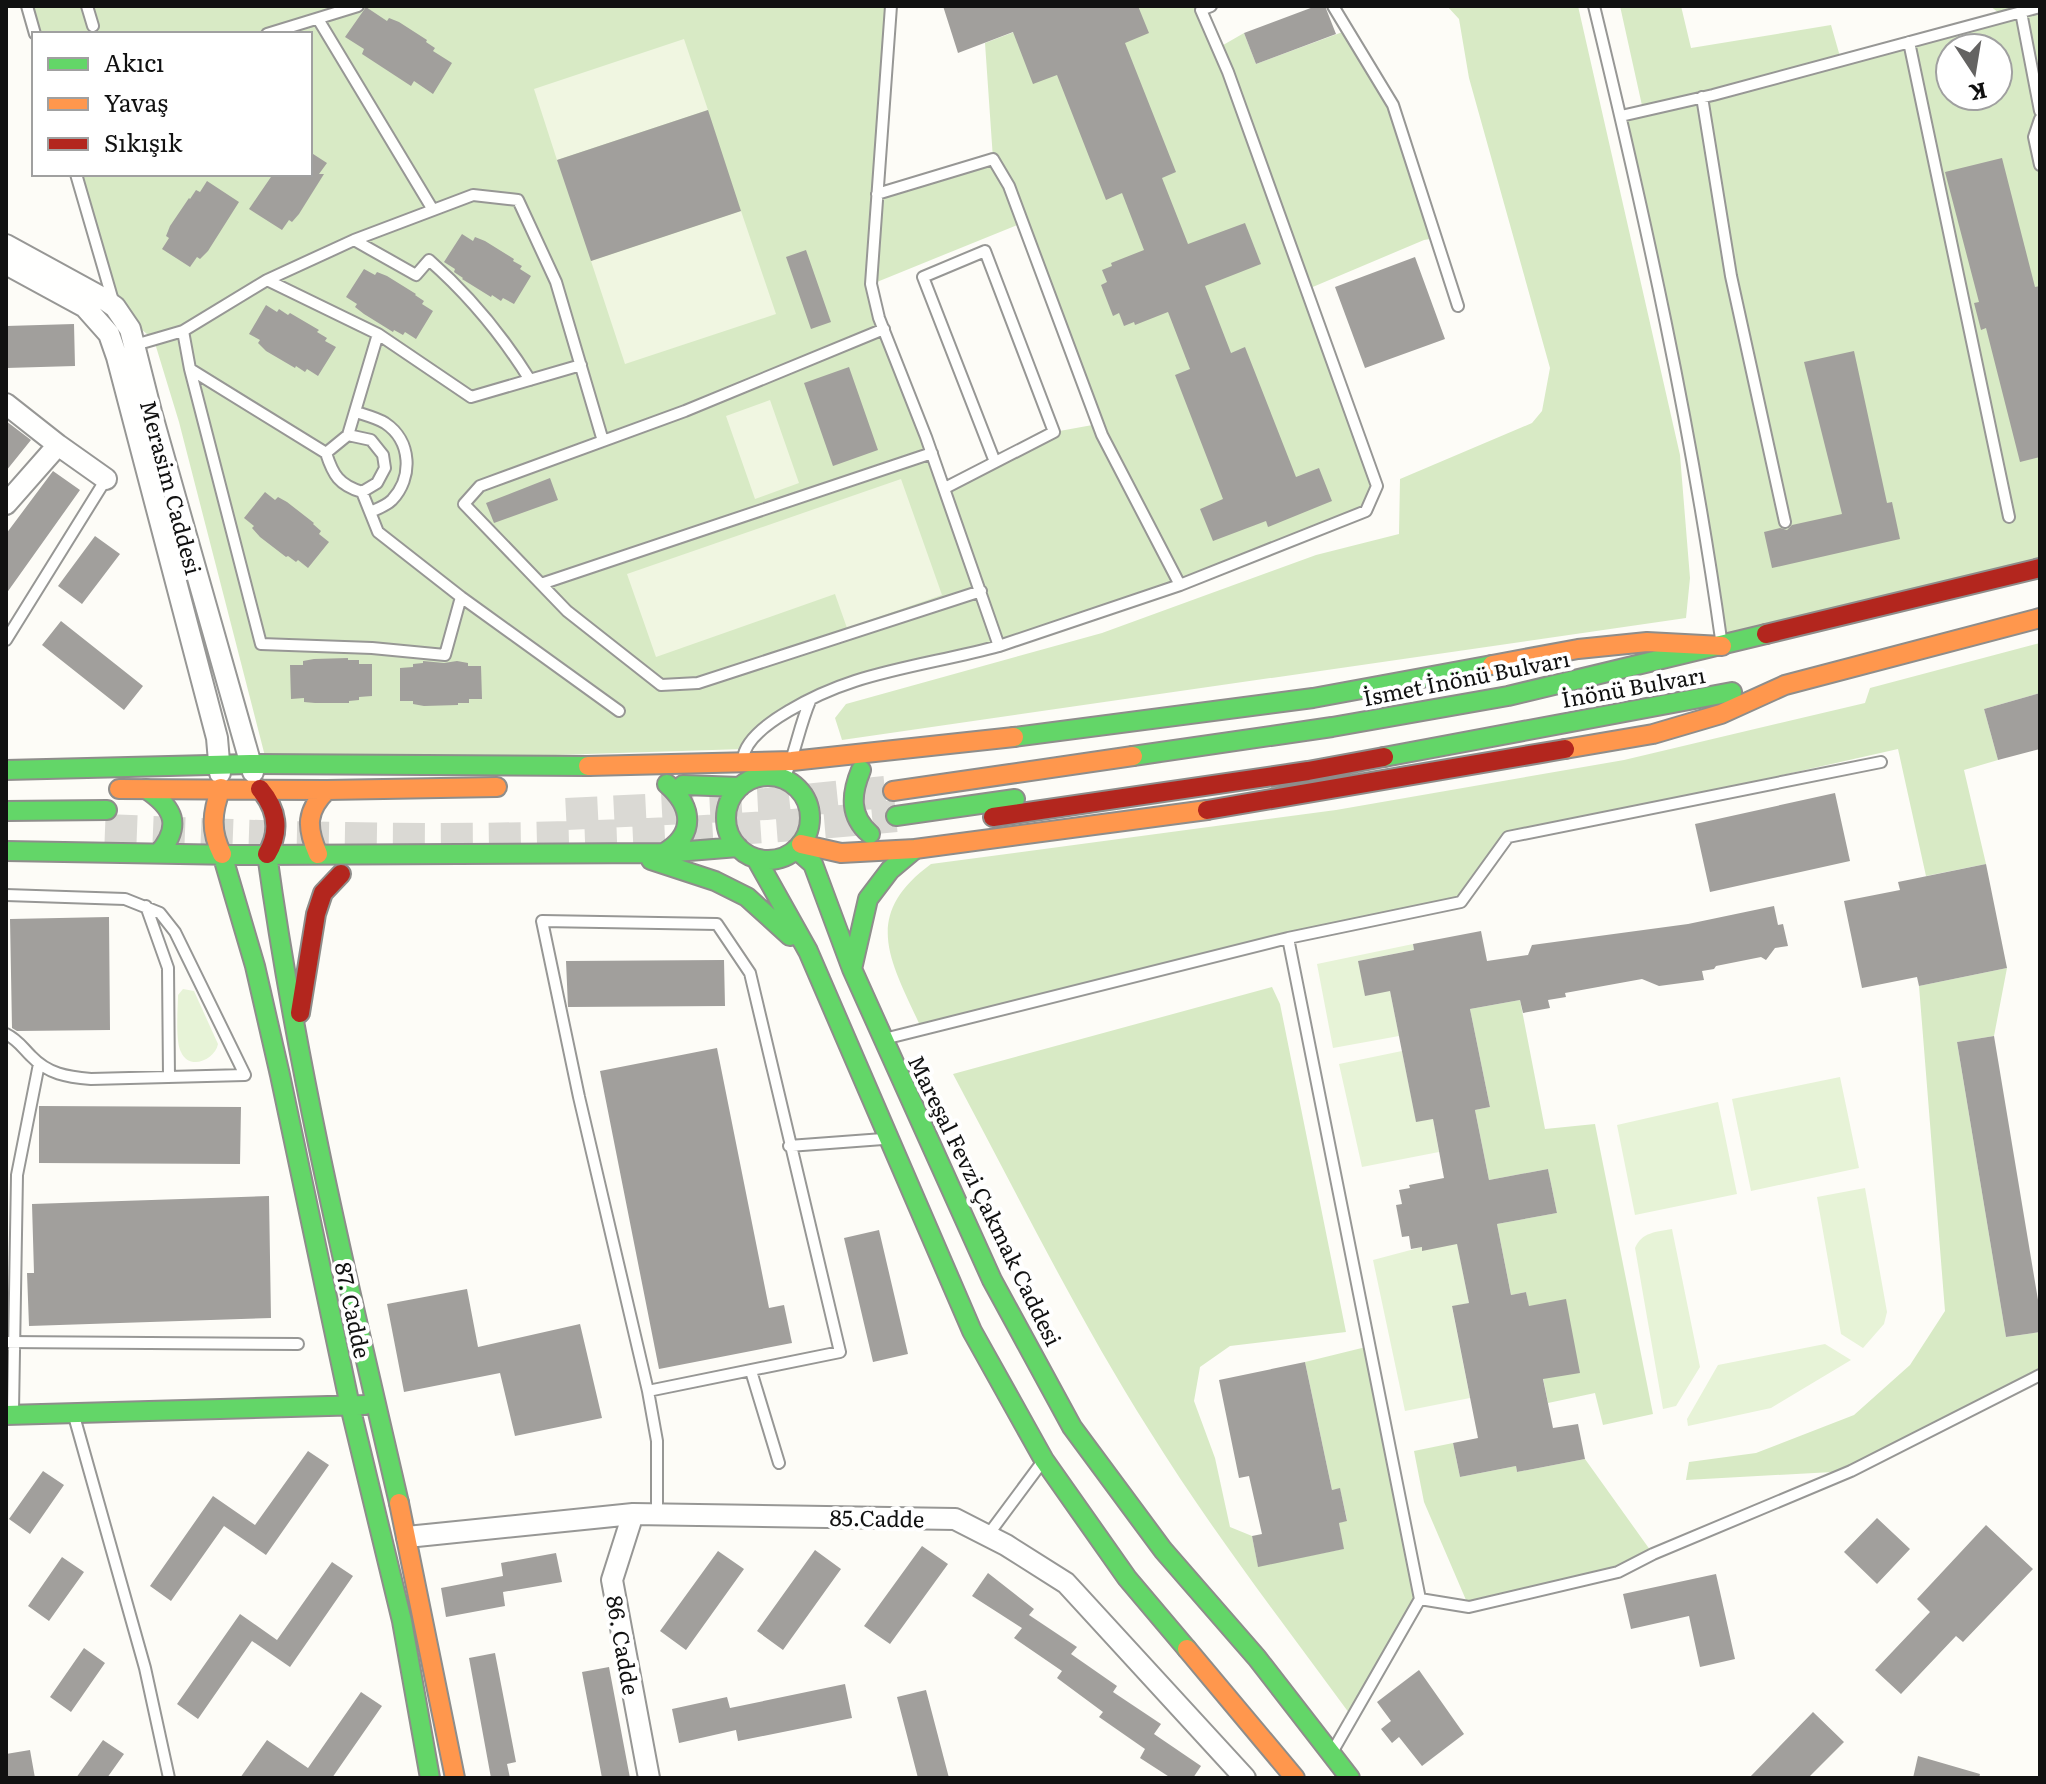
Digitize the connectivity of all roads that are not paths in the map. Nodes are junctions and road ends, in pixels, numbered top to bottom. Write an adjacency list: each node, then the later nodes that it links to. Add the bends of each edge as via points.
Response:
1 (27, 6): 12 (lane)
2 (87, 6): 11 (lane)
3 (358, 6): 10 (lane)
4 (891, 6): 21 (lane)
5 (1211, 6): 54 (lane, via 1201,10 1377,486 1366,511)
6 (1333, 6): 27 (lane, via 1393,105)
7 (1594, 6): 17 (lane)
8 (2040, 7): 9 (lane)
9 (2021, 12): 14 (lane); 16 (lane)
10 (318, 19): 13 (lane); 22 (lane)
11 (93, 26)
12 (34, 32)
13 (274, 32)
14 (1909, 42): 15 (lane); 50 (lane)
15 (1702, 97): 17 (lane); 51 (lane, via 1731,276)
16 (2040, 111)
17 (1621, 116): 60 (lane, via 1689,428)
18 (2040, 119): 19 (lane, via 2034,137)
19 (2040, 165)
20 (77, 176): 28 (lane)
21 (877, 194): 29 (lane, via 871,284); 54 (lane, via 993,159 1009,186 1102,435)
22 (433, 210): 23 (lane); 34 (lane, via 473,195 518,200 556,282)
23 (354, 240): 26 (lane); 36 (lane, via 416,275 429,260 505,339)
24 (6, 245): 28 (street)
25 (6, 264): 31 (street, Merasim Caddesi, via 85,307)
26 (267, 280): 30 (lane); 32 (lane)
27 (1458, 306)
28 (115, 307): 31 (lane); 33 (street, Merasim Caddesi)
29 (884, 329): 40 (lane); 43 (lane)
30 (183, 331): 33 (lane); 35 (lane)
31 (109, 334): 68 (street, Merasim Caddesi)
32 (378, 334): 36 (lane, via 471,397); 38 (lane)
33 (135, 345): 69 (street, Merasim Caddesi)
34 (581, 365): 36 (lane); 40 (lane)
35 (190, 369): 42 (lane); 56 (lane, via 261,644 445,655)
36 (530, 380)
37 (6, 404): 41 (street)
38 (356, 412): 39 (lane); 49 (lane, via 386,424 406,451 408,469 401,488 390,503)
39 (348, 435): 42 (lane); 47 (lane, via 371,440 383,455 385,468 377,483)
40 (603, 441): 53 (lane, via 480,486 464,504)
41 (58, 445): 45 (street); 48 (street)
42 (326, 453): 47 (lane, via 332,473 344,487)
43 (932, 453): 46 (lane); 53 (lane)
44 (995, 462): 44 (lane, via 1054,432 985,251 923,277); 46 (lane)
45 (106, 479): 58 (lane)
46 (945, 488): 55 (lane)
47 (362, 492): 49 (lane)
48 (6, 504)
49 (370, 512): 56 (lane, via 378,532)
50 (2009, 517)
51 (1785, 522)
52 (2040, 568): 60 (main road, İsmet İnönü Bulvarı)
53 (541, 584): 55 (lane, via 661,685 698,683)
54 (1180, 585): 59 (lane)
55 (981, 591): 59 (lane)
56 (461, 597): 63 (lane)
57 (2040, 618): 61 (main road)
58 (6, 640)
59 (999, 646): 62 (lane, via 854,681)
60 (1722, 646): 65 (main road, via 1647,642 1578,649 1313,698 1067,732); 71 (main road, via 1140,735); 80 (main road, İsmet İnönü Bulvarı, via 1508,696 1332,727)
61 (1785, 685): 64 (main road, İnönü Bulvarı); 87 (main road, via 1721,714 1653,734 1153,819)
62 (810, 701): 65 (lane); 67 (lane, via 766,724 744,749)
63 (619, 711)
64 (1490, 736): 83 (main road); 84 (main road, via 1308,771)
65 (792, 761): 67 (main road); 72 (lane)
66 (1881, 762): 102 (lane, via 1508,837 1461,902)
67 (742, 763): 69 (main road); 73 (lane)
68 (220, 764): 69 (main road); 70 (main road); 75 (street, Merasim Caddesi)
69 (250, 764): 78 (street, Merasim Caddesi)
70 (6, 770)
71 (861, 770): 72 (main road); 84 (main road, via 853,803 860,827)
72 (786, 780): 73 (main road, via 763,776); 85 (main road, via 806,798 811,823)
73 (743, 785): 86 (main road, via 727,810 726,823); 91 (main road, via 660,784 676,790 688,819 679,845)
74 (519, 787): 79 (main road)
75 (221, 788): 77 (main road); 78 (main road); 92 (main road, 87. Cadde, via 211,822)
76 (99, 789): 77 (main road)
77 (146, 789): 89 (main road, via 165,802 173,821)
78 (260, 789): 79 (main road); 96 (main road, via 270,800 276,821)
79 (327, 790): 93 (main road, via 308,813)
80 (893, 791)
81 (107, 810): 82 (main road)
82 (6, 811)
83 (896, 816)
84 (870, 834): 85 (main road)
85 (802, 842): 87 (main road, via 841,853); 94 (main road, via 776,860); 104 (main road, Mareşal Fevzi Çakmak Caddesi)
86 (738, 847): 91 (main road); 94 (main road)
87 (915, 849): 104 (main road, via 868,899)
88 (6, 851): 89 (main road)
89 (159, 853): 92 (main road)
90 (629, 853): 91 (main road); 93 (main road); 97 (main road, via 592,870); 103 (main road, via 747,897)
91 (664, 853)
92 (222, 854): 96 (main road); 98 (main road, 87. Cadde)
93 (318, 854): 96 (main road)
94 (757, 860): 103 (main road, Mareşal Fevzi Çakmak Caddesi)
95 (6, 865): 98 (main road)
96 (273, 867): 98 (main road); 107 (main road, 87. Cadde, via 291,1019)
97 (562, 872)
98 (229, 873): 120 (main road, 87. Cadde, via 258,979)
99 (312, 874): 107 (main road, via 348,875 323,893 316,914 299,1017)
100 (6, 895): 101 (lane, via 125,899)
101 (146, 906): 109 (lane, via 168,968); 109 (lane, via 160,913 175,932 245,1075)
102 (1288, 938): 106 (lane); 129 (lane)
103 (808, 951): 110 (main road, Mareşal Fevzi Çakmak Caddesi)
104 (852, 969): 106 (main road, Mareşal Fevzi Çakmak Caddesi)
105 (6, 1034): 108 (lane)
106 (883, 1040): 130 (main road, Mareşal Fevzi Çakmak Caddesi, via 992,1280 1072,1427 1163,1550 1257,1658)
107 (301, 1058): 119 (main road, 87. Cadde)
108 (39, 1064): 109 (lane, via 68,1077); 112 (lane)
109 (169, 1077)
110 (889, 1138): 111 (lane); 123 (main road, Mareşal Fevzi Çakmak Caddesi, via 972,1331)
111 (789, 1146): 116 (lane, via 840,1352); 118 (lane, via 750,973 717,924 542,921)
112 (11, 1175): 113 (lane)
113 (10, 1266): 114 (lane)
114 (10, 1342): 115 (lane); 122 (lane)
115 (298, 1344)
116 (751, 1371): 118 (lane); 124 (lane)
117 (2040, 1375): 129 (lane, via 1851,1471 1618,1572 1469,1607)
118 (648, 1391): 126 (lane, via 657,1441)
119 (376, 1405): 120 (main road); 128 (main road, 87. Cadde)
120 (350, 1406): 121 (main road); 132 (main road, 87. Cadde, via 402,1621)
121 (73, 1414): 122 (main road); 131 (lane, via 145,1668)
122 (10, 1415)
123 (1044, 1460): 127 (lane); 130 (main road, Mareşal Fevzi Çakmak Caddesi, via 1127,1578)
124 (779, 1463)
125 (633, 1514): 126 (street, 85.Cadde); 128 (street, 85.Cadde); 134 (street, 86. Cadde, via 612,1580)
126 (657, 1515): 127 (street, 85.Cadde, via 955,1519)
127 (988, 1535): 135 (street, 85.Cadde, via 1066,1583)
128 (407, 1537): 133 (main road, 87. Cadde)
129 (1420, 1599): 130 (lane)
130 (1310, 1768): 136 (main road, Mareşal Fevzi Çakmak Caddesi)
131 (169, 1778)
132 (430, 1778)
133 (455, 1778)
134 (649, 1778)
135 (1245, 1778)
136 (1350, 1778)

